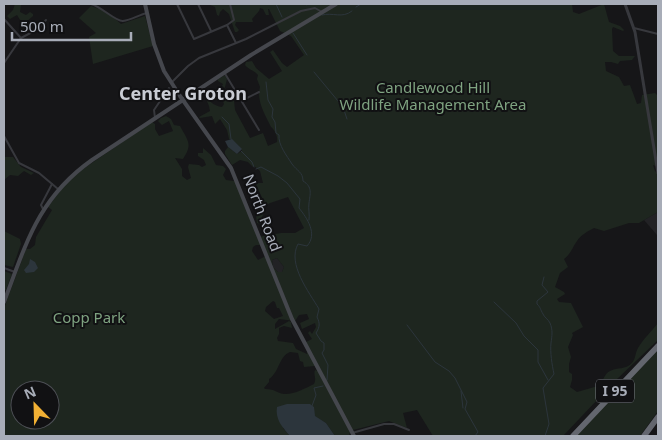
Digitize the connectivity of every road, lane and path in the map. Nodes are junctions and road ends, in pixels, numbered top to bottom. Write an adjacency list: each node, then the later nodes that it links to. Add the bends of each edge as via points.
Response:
1 (91, 4): 9 (street, via 119,21)
2 (144, 4): 9 (main road, North Road)
3 (177, 4): 14 (street, via 194,39)
4 (198, 4): 14 (street)
5 (230, 4): 12 (street, via 234,18)
6 (336, 4): 8 (main road)
7 (625, 4): 13 (street)
8 (322, 12): 17 (street, via 315,8 301,11); 19 (main road)
9 (147, 13): 20 (main road, North Road, via 157,52)
10 (4, 19): 16 (street)
11 (46, 20): 16 (street, via 38,29)
12 (227, 25): 14 (street); 17 (street)
13 (634, 28): 15 (street); 28 (street)
14 (211, 32)
15 (658, 34)
16 (21, 38): 18 (street)
17 (236, 43): 20 (street, via 196,60)
18 (4, 63)
19 (224, 72): 23 (main road); 24 (street)
20 (171, 83): 23 (main road, North Road)
21 (170, 88): 25 (street, via 154,110)
22 (259, 92): 24 (street)
23 (182, 100): 25 (main road); 38 (main road, North Road, via 236,176 292,319)
24 (243, 100): 26 (street)
25 (155, 118): 30 (main road, via 84,165)
26 (260, 130)
27 (4, 136): 29 (street, via 19,163)
28 (658, 173)
29 (52, 184): 30 (street); 31 (street, via 41,205)
30 (58, 189): 31 (main road)
31 (43, 209): 33 (main road)
32 (4, 268): 33 (street)
33 (15, 272): 34 (main road)
34 (4, 302)
35 (658, 346): 39 (highway, I 95)
36 (658, 417): 40 (highway)
37 (409, 430): 38 (street, via 384,424)
38 (352, 434)
39 (573, 436)
40 (644, 436)

